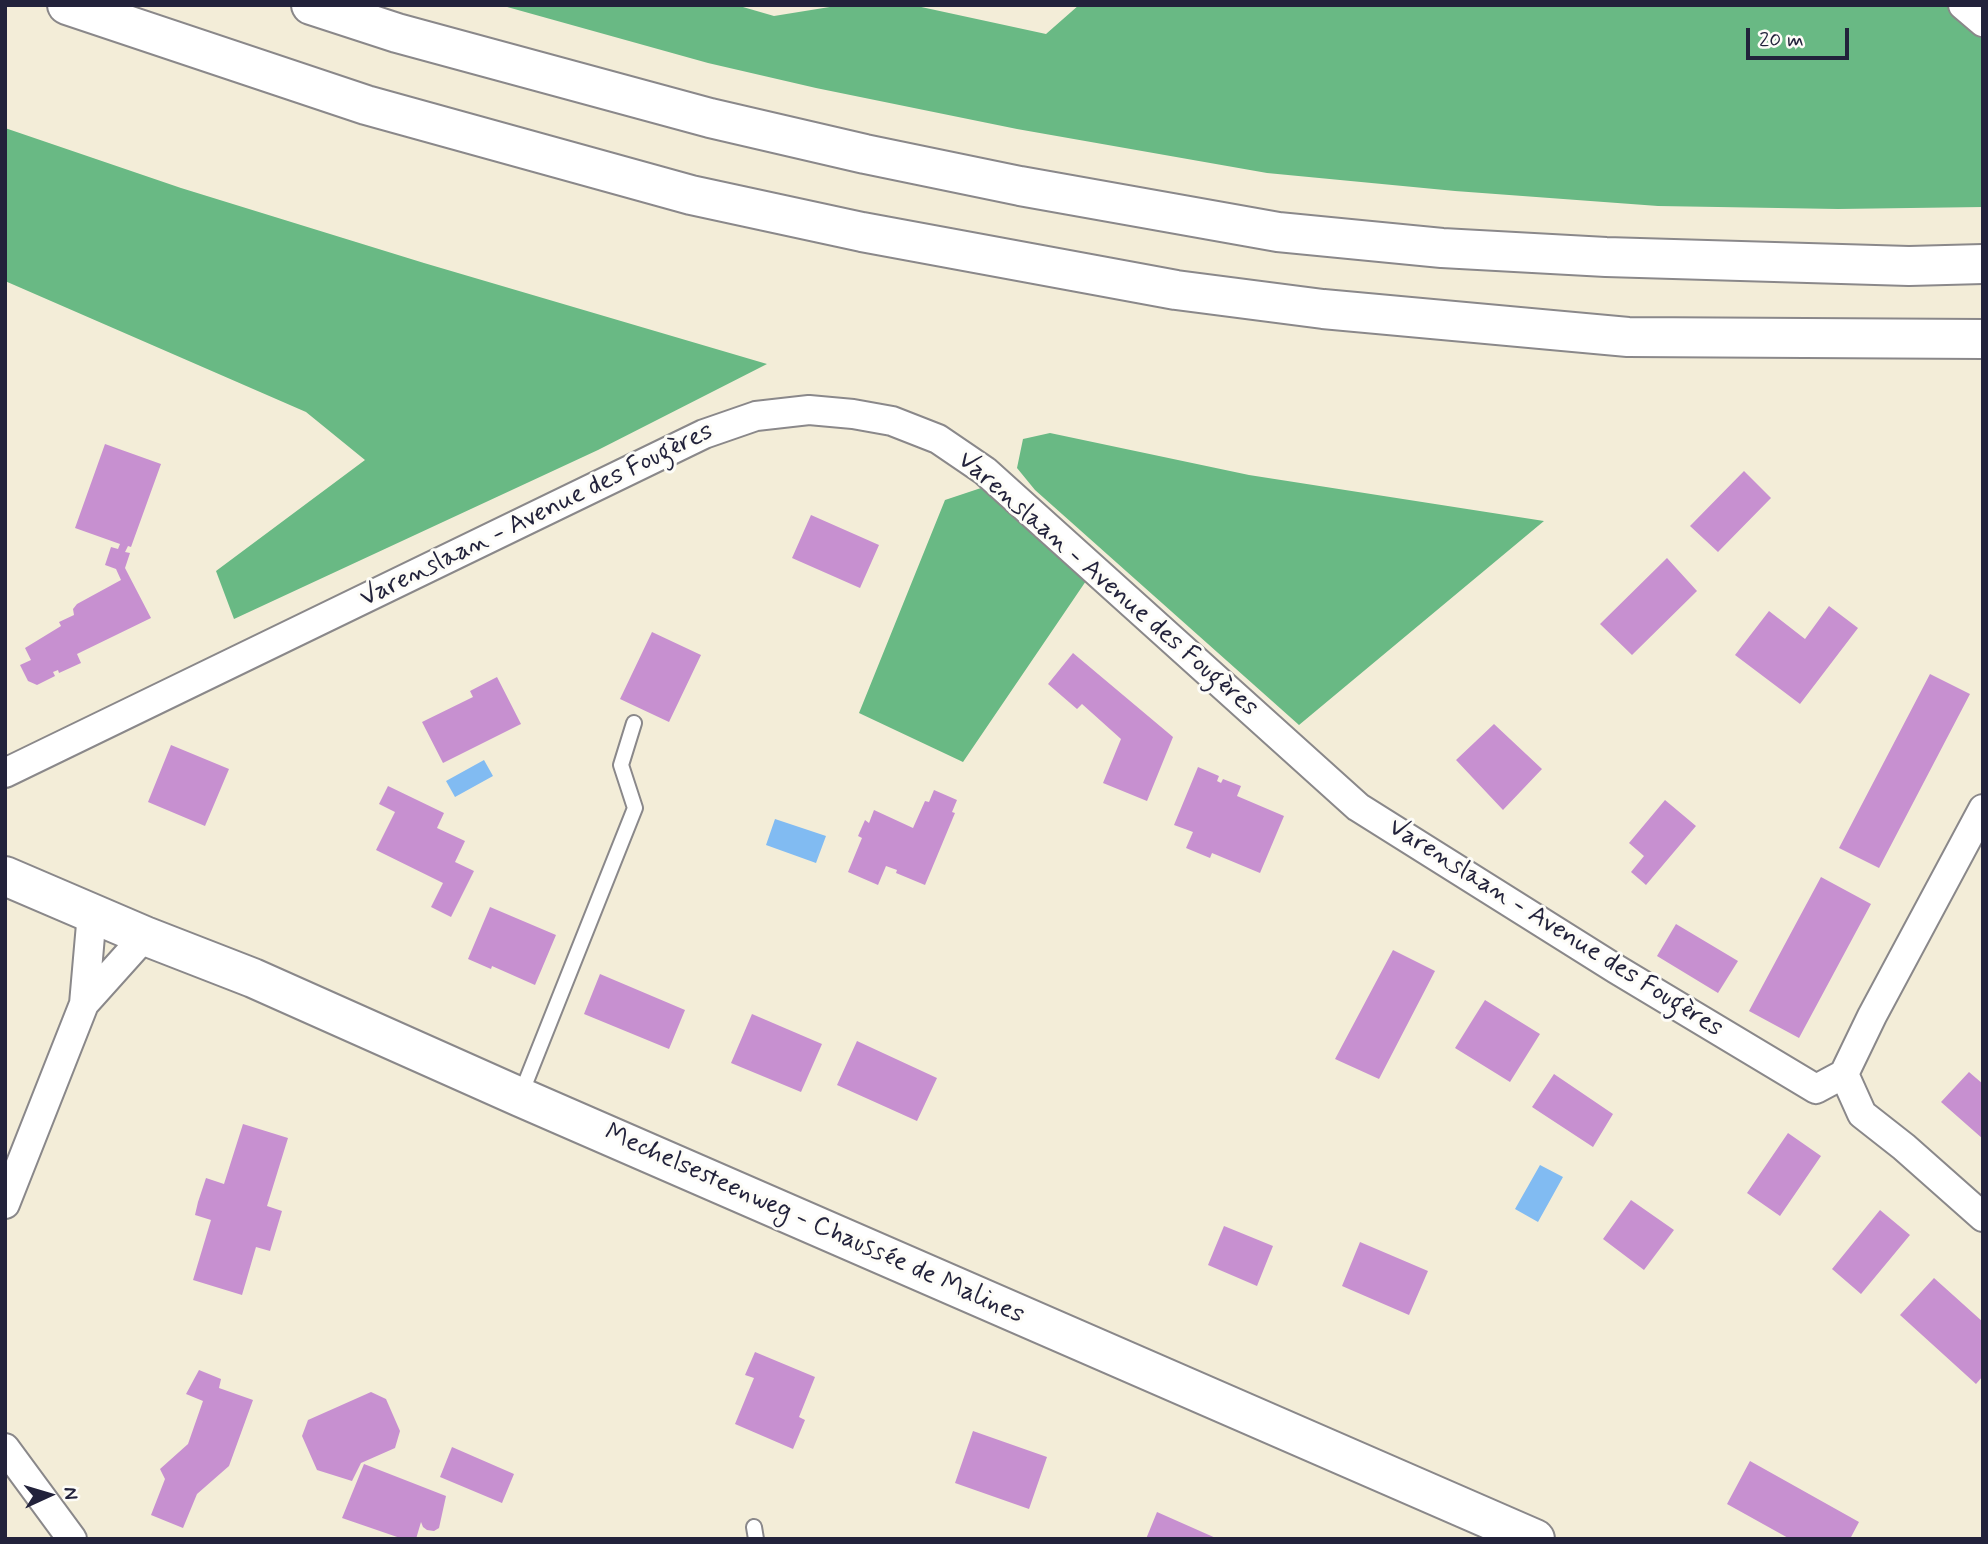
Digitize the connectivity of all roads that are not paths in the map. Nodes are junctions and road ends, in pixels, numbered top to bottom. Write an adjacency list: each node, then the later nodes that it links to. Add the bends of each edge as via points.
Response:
1 (67, 5): 6 (main road, via 366,105 691,195 1163,288 1323,309 1628,337)
2 (311, 5): 5 (main road, via 410,37 710,118 1020,186 1278,232 1606,257)
3 (1963, 5): 4 (street)
4 (1983, 22)
5 (1983, 264)
6 (1983, 339)
7 (634, 723): 15 (lane, via 621,765 635,808)
8 (5, 773): 14 (street, Varenslaan - Avenue des Fougères, via 704,434 756,416 808,410 853,414 938,439 985,471 1357,807 1816,1089)
9 (1983, 809): 14 (street)
10 (5, 876): 11 (main road, Mechelsesteenweg - Chaussée de Malines)
11 (92, 913): 12 (main road, Mechelsesteenweg - Chaussée de Malines); 13 (street)
12 (145, 936): 13 (street); 15 (main road, Mechelsesteenweg - Chaussée de Malines, via 253,978)
13 (84, 1004): 16 (street)
14 (1844, 1074): 17 (street, via 1862,1114)
15 (520, 1097): 20 (main road, Mechelsesteenweg - Chaussée de Malines)
16 (5, 1204)
17 (1983, 1217)
18 (5, 1448): 19 (street)
19 (72, 1539)
20 (1535, 1539)

